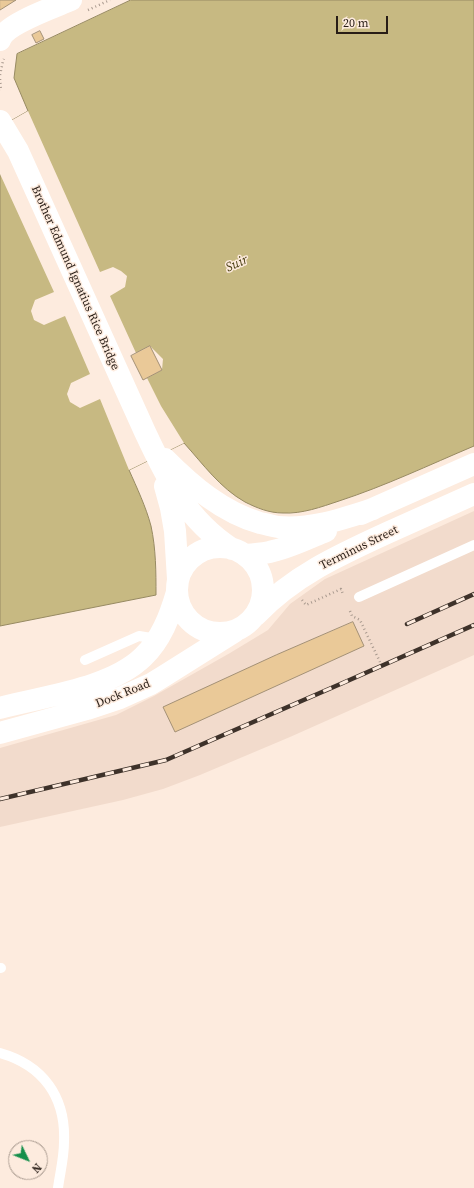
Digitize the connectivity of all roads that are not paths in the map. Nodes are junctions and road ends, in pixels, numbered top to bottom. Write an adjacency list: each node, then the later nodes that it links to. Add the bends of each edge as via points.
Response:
1 (71, 0): 2 (main road, via 29,17 10,28)
2 (2, 42)
3 (2, 123): 4 (main road, Brother Edmund Ignatius Rice Bridge, via 18,151)
4 (145, 432): 7 (main road, Brother Edmund Ignatius Rice Bridge, via 164,458 200,491 230,511 256,522 277,527 300,527); 9 (main road, Brother Edmund Ignatius Rice Bridge, via 167,477 184,504 203,527); 10 (main road, Brother Edmund Ignatius Rice Bridge, via 171,508 175,531)
5 (474, 464): 7 (main road)
6 (474, 494): 12 (main road, Terminus Street, via 362,545 312,571 285,588)
7 (373, 509): 9 (main road, via 290,546 263,553)
8 (474, 545): 11 (lane)
9 (239, 552): 10 (main road, via 227,547 217,547 192,556 180,573); 12 (main road, via 251,560 258,569 263,585 261,603)
10 (175, 594): 13 (main road, via 188,621 205,631 227,634); 14 (main road, Dock Road)
11 (358, 597)
12 (254, 618): 13 (main road)
13 (226, 636): 17 (main road, Dock Road, via 151,684 120,698)
14 (157, 639): 15 (lane, via 139,636); 16 (main road, Dock Road, via 143,657 116,675 86,686)
15 (85, 660)
16 (0, 708)
17 (0, 733)
18 (0, 1054): 19 (lane, via 16,1059 36,1071 47,1081 57,1099 62,1113 64,1133)
19 (58, 1188)

